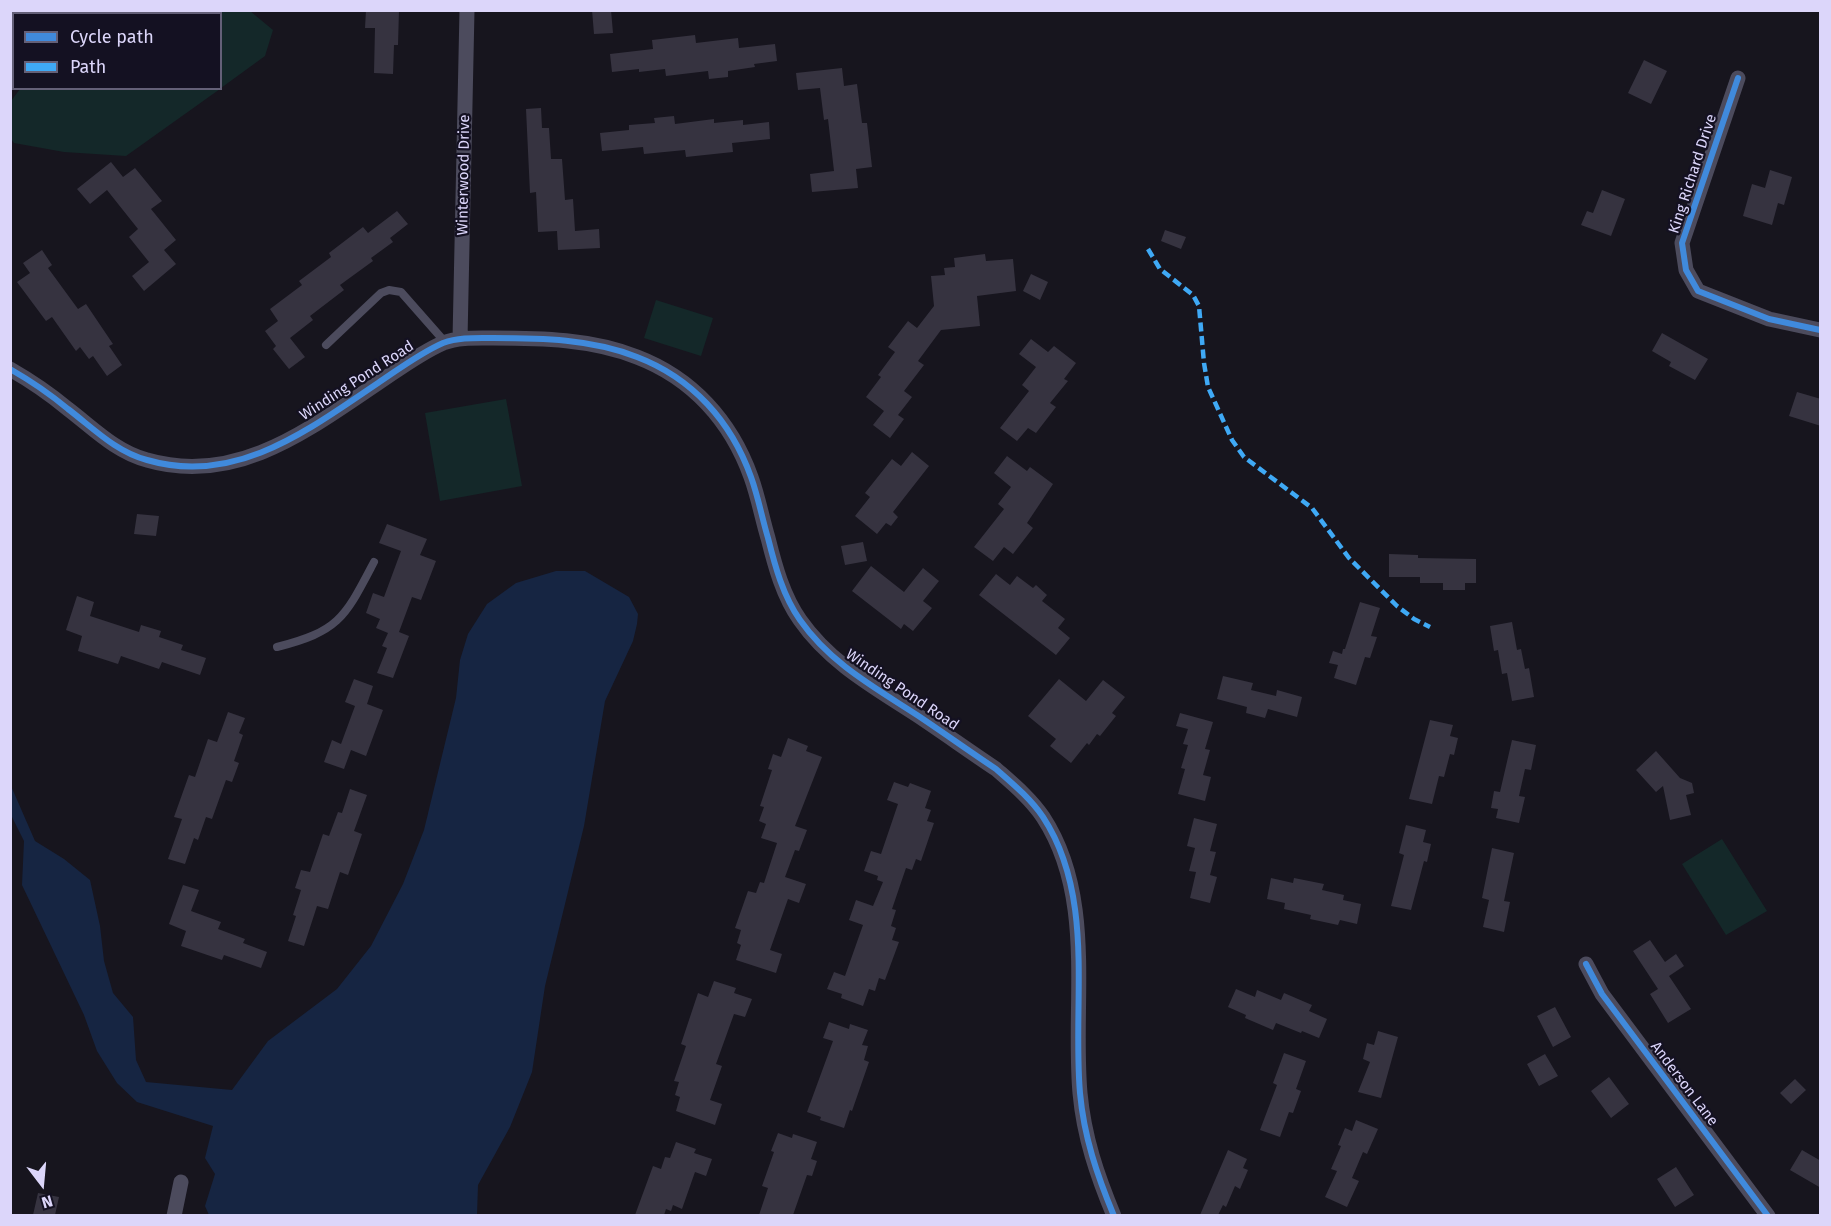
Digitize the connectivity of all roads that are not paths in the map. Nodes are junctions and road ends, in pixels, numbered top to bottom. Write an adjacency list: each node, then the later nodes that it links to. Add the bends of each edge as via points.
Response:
1 (467, 10): 4 (street, Winterwood Drive)
2 (1738, 78): 3 (street, King Richard Drive, via 1682,243 1686,270 1698,291 1769,319)
3 (1821, 330)
4 (460, 339): 5 (street, Winding Pond Road); 13 (street, Winding Pond Road, via 535,339 604,346 656,365 695,392 712,407 733,438 751,476 784,591 805,627 853,674 996,769 1029,798 1054,837 1066,865 1072,894 1077,921 1084,1123 1096,1172)
5 (445, 342): 6 (lane, via 400,292 389,290 381,293); 7 (street, Winding Pond Road, via 280,444 263,453 211,467 166,465 128,453)
6 (326, 345)
7 (10, 369)
8 (374, 562): 9 (lane, via 343,617 319,633)
9 (277, 647)
10 (1586, 964): 14 (street, Anderson Lane, via 1602,994)
11 (181, 1182): 12 (street)
12 (174, 1215)
13 (1114, 1215)
14 (1768, 1215)

